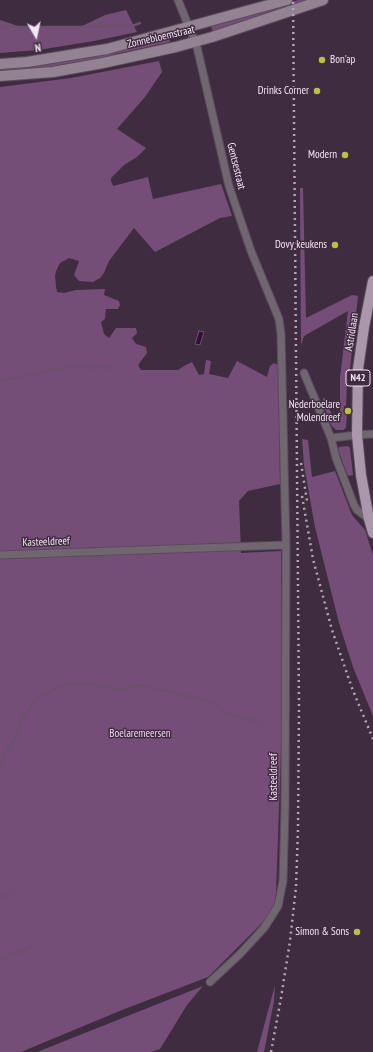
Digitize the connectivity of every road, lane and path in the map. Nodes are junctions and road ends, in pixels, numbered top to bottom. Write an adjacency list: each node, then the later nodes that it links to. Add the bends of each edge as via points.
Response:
1 (178, 0): 4 (street, Gentsestraat)
2 (287, 0): 4 (main road, Zonnebloemstraat)
3 (323, 0): 5 (main road, Zonnebloemstraat)
4 (189, 25): 5 (street, Gentsestraat); 6 (main road, Zonnebloemstraat, via 107,49)
5 (195, 42): 7 (main road, Zonnebloemstraat, via 53,72); 9 (street, Gentsestraat, via 229,186 251,252 280,319)
6 (0, 64)
7 (0, 76)
8 (373, 281): 12 (main road, Astridlaan / N42, via 358,369)
9 (281, 334): 16 (street, Kasteeldreef)
10 (304, 373): 13 (street)
11 (373, 434): 12 (street)
12 (357, 435): 13 (street); 14 (main road, Astridlaan / N42)
13 (331, 438): 14 (street, via 354,505)
14 (369, 519): 15 (main road, Astridlaan / N42)
15 (373, 533)
16 (286, 545): 17 (street, Kasteeldreef); 18 (street, Kasteeldreef, via 283,881 278,906 264,928)
17 (0, 555)
18 (210, 982)

